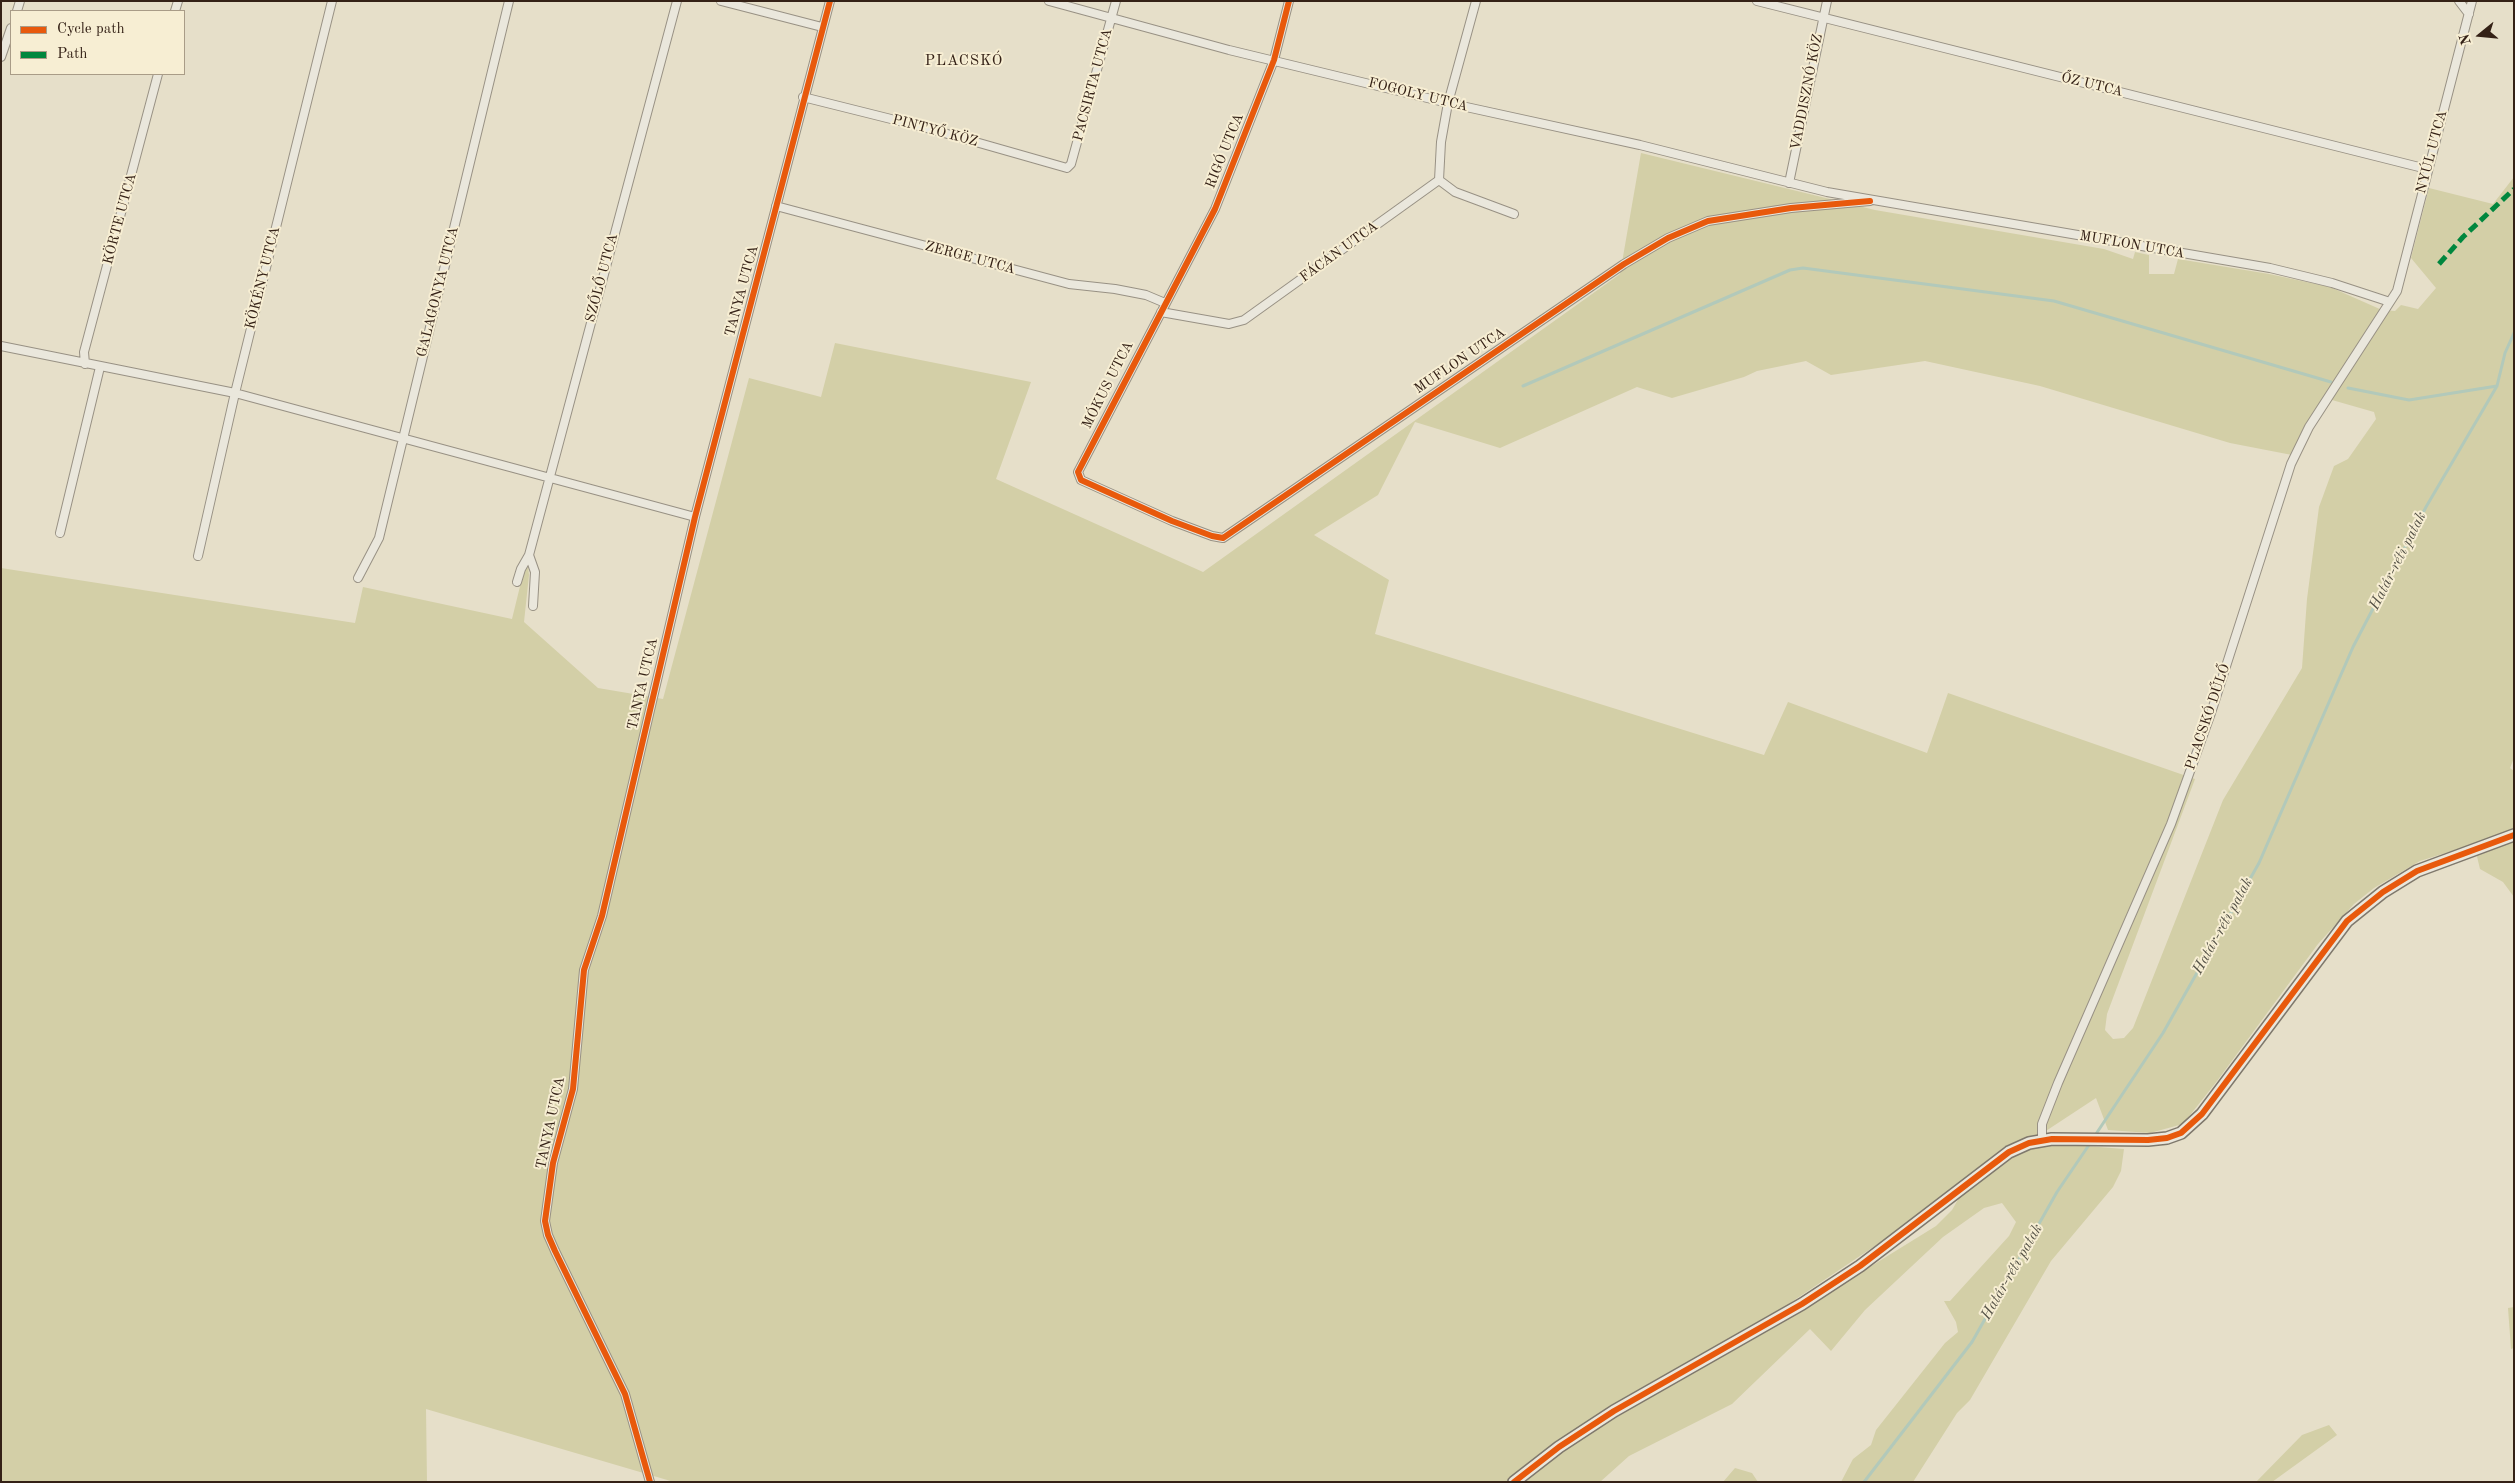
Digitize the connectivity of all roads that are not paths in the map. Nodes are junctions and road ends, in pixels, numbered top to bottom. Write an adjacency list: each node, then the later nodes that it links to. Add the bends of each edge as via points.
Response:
1 (332, 1): 37 (street, KÖKÉNY UTCA)
2 (509, 1): 38 (street, GALAGONYA UTCA)
3 (677, 1): 39 (street, SZŐLŐ UTCA)
4 (721, 1): 17 (street)
5 (830, 1): 17 (street, TANYA UTCA)
6 (1049, 1): 16 (street, FOGOLY UTCA)
7 (1116, 1): 16 (street, PACSIRTA UTCA)
8 (1289, 1): 20 (street, RIGÓ UTCA)
9 (1476, 1): 23 (street)
10 (1757, 1): 15 (street, ŐZ UTCA)
11 (1827, 1): 15 (street, VADDISZNÓ KÖZ)
12 (2459, 1): 14 (street)
13 (2472, 1): 14 (street, NYÚL UTCA)
14 (2469, 14): 25 (street, NYÚL UTCA)
15 (1822, 17): 25 (street, ŐZ UTCA); 27 (street, VADDISZNÓ KÖZ)
16 (1111, 19): 20 (street, FOGOLY UTCA); 24 (street, PACSIRTA UTCA, via 1071,164)
17 (822, 27): 22 (street, TANYA UTCA)
18 (10, 31): 19 (street)
19 (1, 57)
20 (1274, 60): 23 (street, FOGOLY UTCA); 32 (street, RIGÓ UTCA, via 1215,208)
21 (158, 75): 35 (street, KÖRTE UTCA, via 84,352)
22 (803, 97): 24 (street, PINTYŐ KÖZ); 29 (street, TANYA UTCA)
23 (1448, 103): 26 (street); 27 (street, FOGOLY UTCA, via 1640,145)
24 (1067, 168)
25 (2427, 169): 31 (street, NYÚL UTCA, via 2397,291)
26 (1439, 180): 30 (street, via 1455,192); 33 (street, FÁCÁN UTCA, via 1244,320 1229,324)
27 (1789, 184): 28 (street, MUFLON UTCA)
28 (1870, 200): 31 (street, MUFLON UTCA, via 2270,268); 40 (street, MUFLON UTCA, via 1708,220 1668,238 1624,264 1223,538 1172,521)
29 (776, 206): 32 (street, ZERGE UTCA, via 1069,284 1115,288); 41 (street, TANYA UTCA)
30 (1514, 214)
31 (2390, 302): 49 (street, PLACSKÓ DŰLŐ, via 2310,427 2291,464 2211,713 2171,824 2058,1083 2042,1124)
32 (1165, 303): 33 (street, MÓKUS UTCA)
33 (1161, 312): 40 (street, MÓKUS UTCA, via 1078,472)
34 (1, 346): 35 (street)
35 (85, 364): 36 (street)
36 (100, 367): 37 (street); 42 (street)
37 (235, 393): 38 (street); 44 (street, KÖKÉNY UTCA)
38 (401, 440): 39 (street); 45 (street, GALAGONYA UTCA, via 379,538)
39 (548, 478): 41 (street); 43 (street, SZŐLŐ UTCA)
40 (1081, 480)
41 (695, 517): 50 (street, TANYA UTCA, via 602,916 584,970 573,1089 553,1163 545,1221 555,1251 625,1394)
42 (60, 532)
43 (529, 555): 46 (street, SZŐLŐ UTCA, via 520,569); 47 (street, SZŐLŐ UTCA, via 535,572)
44 (198, 556)
45 (358, 578)
46 (517, 582)
47 (533, 606)
48 (2514, 835): 49 (street, via 2417,871 2347,920 2202,1114 2181,1133 2148,1140 2066,1138)
49 (2042, 1141): 51 (street, via 2008,1152 1860,1266 1802,1304 1614,1411)
50 (650, 1482)
51 (1514, 1482)

